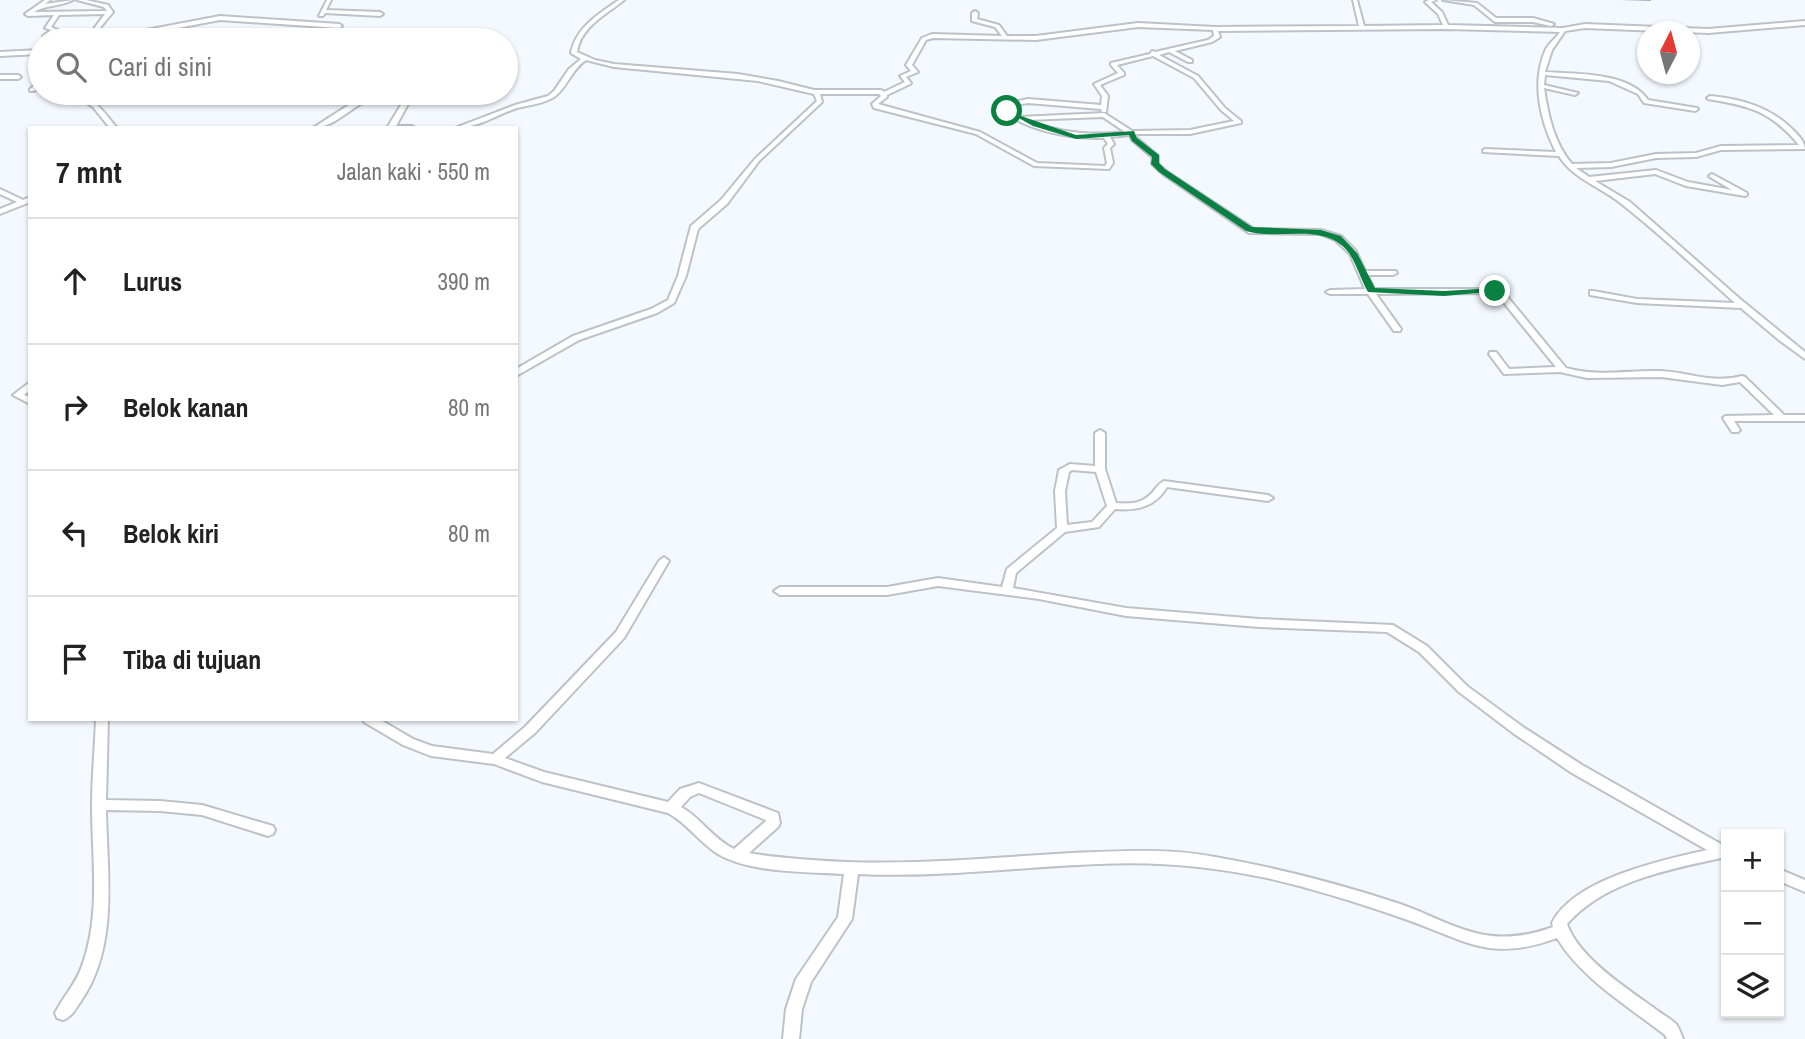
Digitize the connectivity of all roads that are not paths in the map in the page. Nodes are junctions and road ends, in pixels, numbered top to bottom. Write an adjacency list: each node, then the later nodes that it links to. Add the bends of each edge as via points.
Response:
1 (48, 0): 9 (street)
2 (71, 0): 9 (street)
3 (79, 0): 11 (street, via 106,6)
4 (329, 0): 10 (street)
5 (622, 0): 31 (street, via 590,23 574,46 574,52)
6 (1355, 0): 22 (street)
7 (1434, 0): 18 (street, via 1428,2)
8 (1445, 0): 24 (street, via 1475,4 1495,20 1536,20 1552,24)
9 (41, 6): 12 (street, via 28,14)
10 (323, 11): 14 (street); 16 (street)
11 (110, 12): 12 (street); 20 (street)
12 (58, 13): 19 (street)
13 (975, 13): 26 (street, via 974,20 997,26)
14 (380, 14)
15 (1805, 23): 25 (street, via 1708,31 1586,26)
16 (317, 24): 17 (street); 21 (street, via 220,18)
17 (340, 26)
18 (1447, 27): 22 (street); 24 (street)
19 (48, 28)
20 (97, 28)
21 (167, 28)
22 (1362, 28): 23 (street)
23 (1215, 29): 26 (street, via 1132,25); 27 (street, via 1214,40)
24 (1552, 29): 25 (street)
25 (1563, 30): 33 (street, via 1550,47)
26 (1006, 38): 39 (street, via 926,38 909,65 915,72 903,76 908,83)
27 (1168, 50): 29 (street); 32 (street)
28 (28, 53): 30 (street)
29 (1152, 53): 45 (street, via 1113,64 1122,74 1097,84 1105,96); 51 (street, via 1196,77 1239,122 1190,132)
30 (0, 54)
31 (584, 59): 37 (street, via 733,76); 50 (street, via 568,70 549,98)
32 (1190, 61)
33 (1541, 73): 36 (street); 44 (street, via 1609,79 1640,93 1646,102)
34 (18, 77): 35 (street)
35 (0, 78)
36 (1541, 86): 38 (street); 55 (street)
37 (814, 92): 39 (street); 75 (street, via 821,97 816,107 757,160 724,202 694,228 671,301 654,312 576,338)
38 (1575, 93)
39 (884, 94): 52 (street, via 876,107 978,132 1036,165 1107,168 1111,144)
40 (1710, 98): 53 (street, via 1757,106 1784,124)
41 (93, 105): 47 (street)
42 (351, 105): 48 (street)
43 (404, 105): 49 (street)
44 (1695, 109)
45 (1104, 111): 46 (street, via 1061,119); 46 (street, via 1027,101 998,106); 51 (street)
46 (1022, 118): 52 (street, via 1076,137)
47 (112, 126)
48 (321, 126)
49 (392, 126)
50 (469, 126)
51 (1131, 132): 52 (street); 65 (street, via 1156,157 1155,164 1162,171 1249,229 1335,236 1350,248)
52 (1106, 136)
53 (1805, 147): 56 (street, via 1720,148)
54 (1485, 151): 55 (street)
55 (1560, 154): 57 (street)
56 (1639, 160): 57 (street); 58 (street)
57 (1569, 166): 60 (street)
58 (1656, 172): 59 (street, via 1686,184 1745,194); 60 (street)
59 (1712, 176)
60 (1591, 179): 70 (street, via 1630,206)
61 (0, 191): 63 (street)
62 (28, 199): 63 (street)
63 (20, 201): 64 (street)
64 (0, 212)
65 (1363, 273): 66 (street); 67 (street)
66 (1393, 273)
67 (1371, 290): 68 (street); 71 (street); 74 (street, via 1500,292)
68 (1330, 292)
69 (1593, 293): 70 (street, via 1637,301)
70 (1742, 306): 73 (street)
71 (1397, 329)
72 (1493, 354): 74 (street, via 1507,372)
73 (1805, 356)
74 (1560, 369): 78 (street, via 1600,376 1665,374 1717,382 1742,379)
75 (518, 372)
76 (28, 386): 77 (street, via 18,394)
77 (28, 400)
78 (1782, 418): 79 (street); 80 (street, via 1728,418)
79 (1805, 418)
80 (1735, 429)
81 (1100, 433): 82 (street)
82 (1100, 469): 84 (street); 85 (street, via 1064,470)
83 (1268, 498): 84 (street, via 1164,484 1149,503)
84 (1112, 506): 85 (street, via 1095,525)
85 (1062, 529): 87 (street, via 1011,572)
86 (664, 561): 91 (street, via 620,635 530,730)
87 (1007, 590): 88 (street, via 938,582 887,591); 95 (street, via 1126,612 1389,628 1423,649 1463,689 1518,730)
88 (780, 591)
89 (102, 721): 92 (street)
90 (371, 721): 91 (street, via 431,751)
91 (495, 759): 93 (street, via 542,777)
92 (99, 806): 94 (street, via 202,810); 102 (street, via 103,870 98,942 83,986)
93 (671, 808): 97 (street); 97 (street, via 685,793 699,788 773,817 773,823)
94 (268, 830)
95 (1721, 851)
96 (1721, 854): 101 (street, via 1615,882 1563,917)
97 (736, 856): 98 (street)
98 (852, 870): 101 (street, via 1150,856 1265,872 1400,910 1452,932 1495,943 1521,943); 103 (street, via 845,919 804,979)
99 (1784, 877): 100 (street)
100 (1805, 886)
101 (1559, 931): 104 (street, via 1587,963 1671,1030)
102 (63, 1013)
103 (791, 1039)
104 (1675, 1039)

